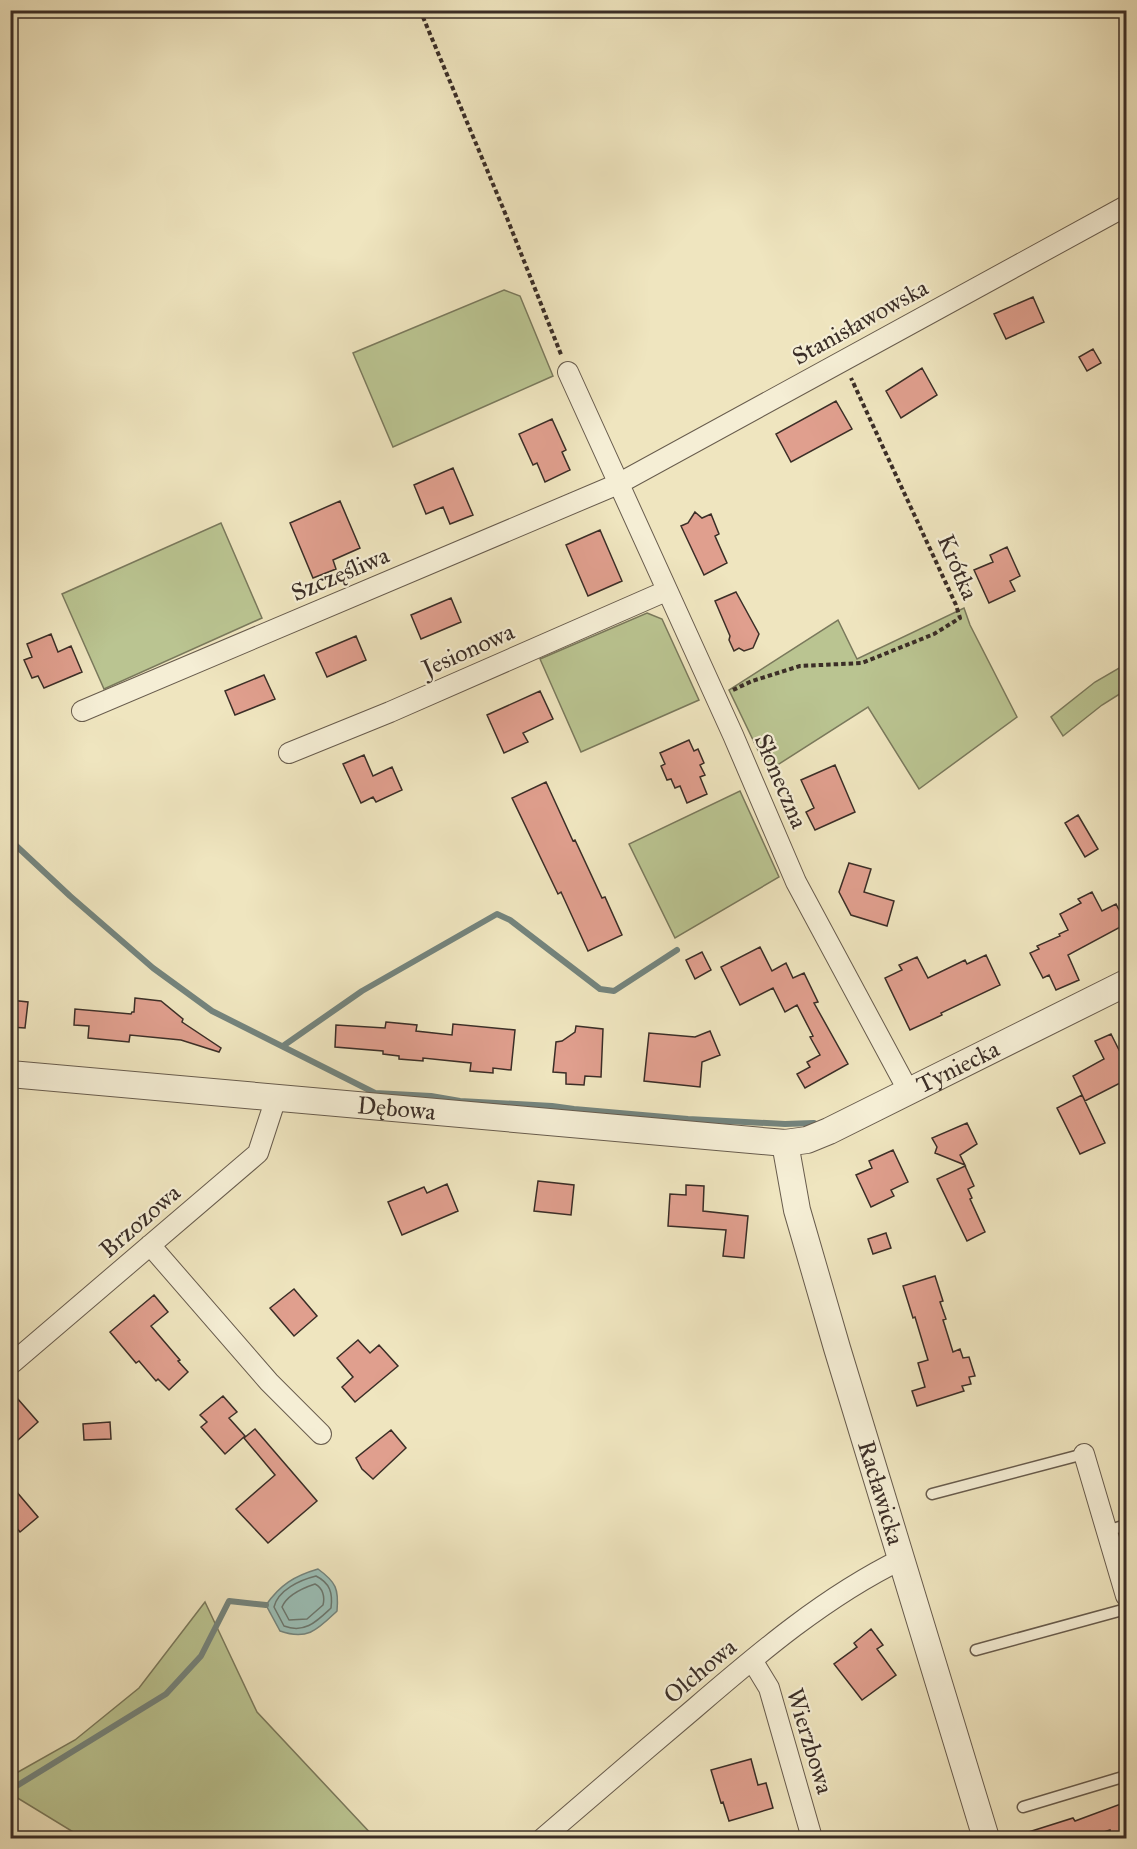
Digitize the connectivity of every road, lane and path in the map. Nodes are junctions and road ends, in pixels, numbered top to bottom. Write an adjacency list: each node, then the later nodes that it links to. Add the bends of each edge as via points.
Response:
1 (420, 10): 4 (path)
2 (1126, 206): 3 (street, Stanisławowska)
3 (843, 361): 5 (street, Stanisławowska); 7 (path, Krótka, via 960,618 934,634 862,663 800,666 752,681)
4 (568, 372): 5 (street, Słoneczna)
5 (618, 484): 6 (street, Słoneczna); 8 (street, Szczęśliwa)
6 (666, 591): 7 (street, Słoneczna); 9 (street, Jesionowa)
7 (717, 699): 12 (street, Słoneczna, via 796,882)
8 (82, 711)
9 (289, 753)
10 (1126, 984): 12 (street, Tyniecka)
11 (10, 1074): 13 (street, Dębowa)
12 (909, 1092): 14 (street, Tyniecka, via 807,1140)
13 (276, 1098): 14 (street, Dębowa); 15 (street, Brzozowa, via 258,1153)
14 (785, 1143): 22 (street, Racławicka, via 797,1210)
15 (150, 1245): 16 (street, Brzozowa); 17 (street, via 269,1382)
16 (10, 1365)
17 (321, 1434)
18 (1084, 1454): 19 (lane); 21 (street)
19 (932, 1494)
20 (1126, 1525): 21 (lane)
21 (1107, 1531): 23 (street)
22 (902, 1559): 26 (street, Olchowa, via 867,1576); 31 (street, Racławicka)
23 (1126, 1596)
24 (1126, 1609): 25 (lane)
25 (976, 1650)
26 (752, 1660): 29 (street, Olchowa); 30 (street, Wierzbowa, via 769,1688)
27 (1126, 1776): 28 (lane)
28 (1023, 1807)
29 (543, 1839)
30 (812, 1839)
31 (986, 1839)

